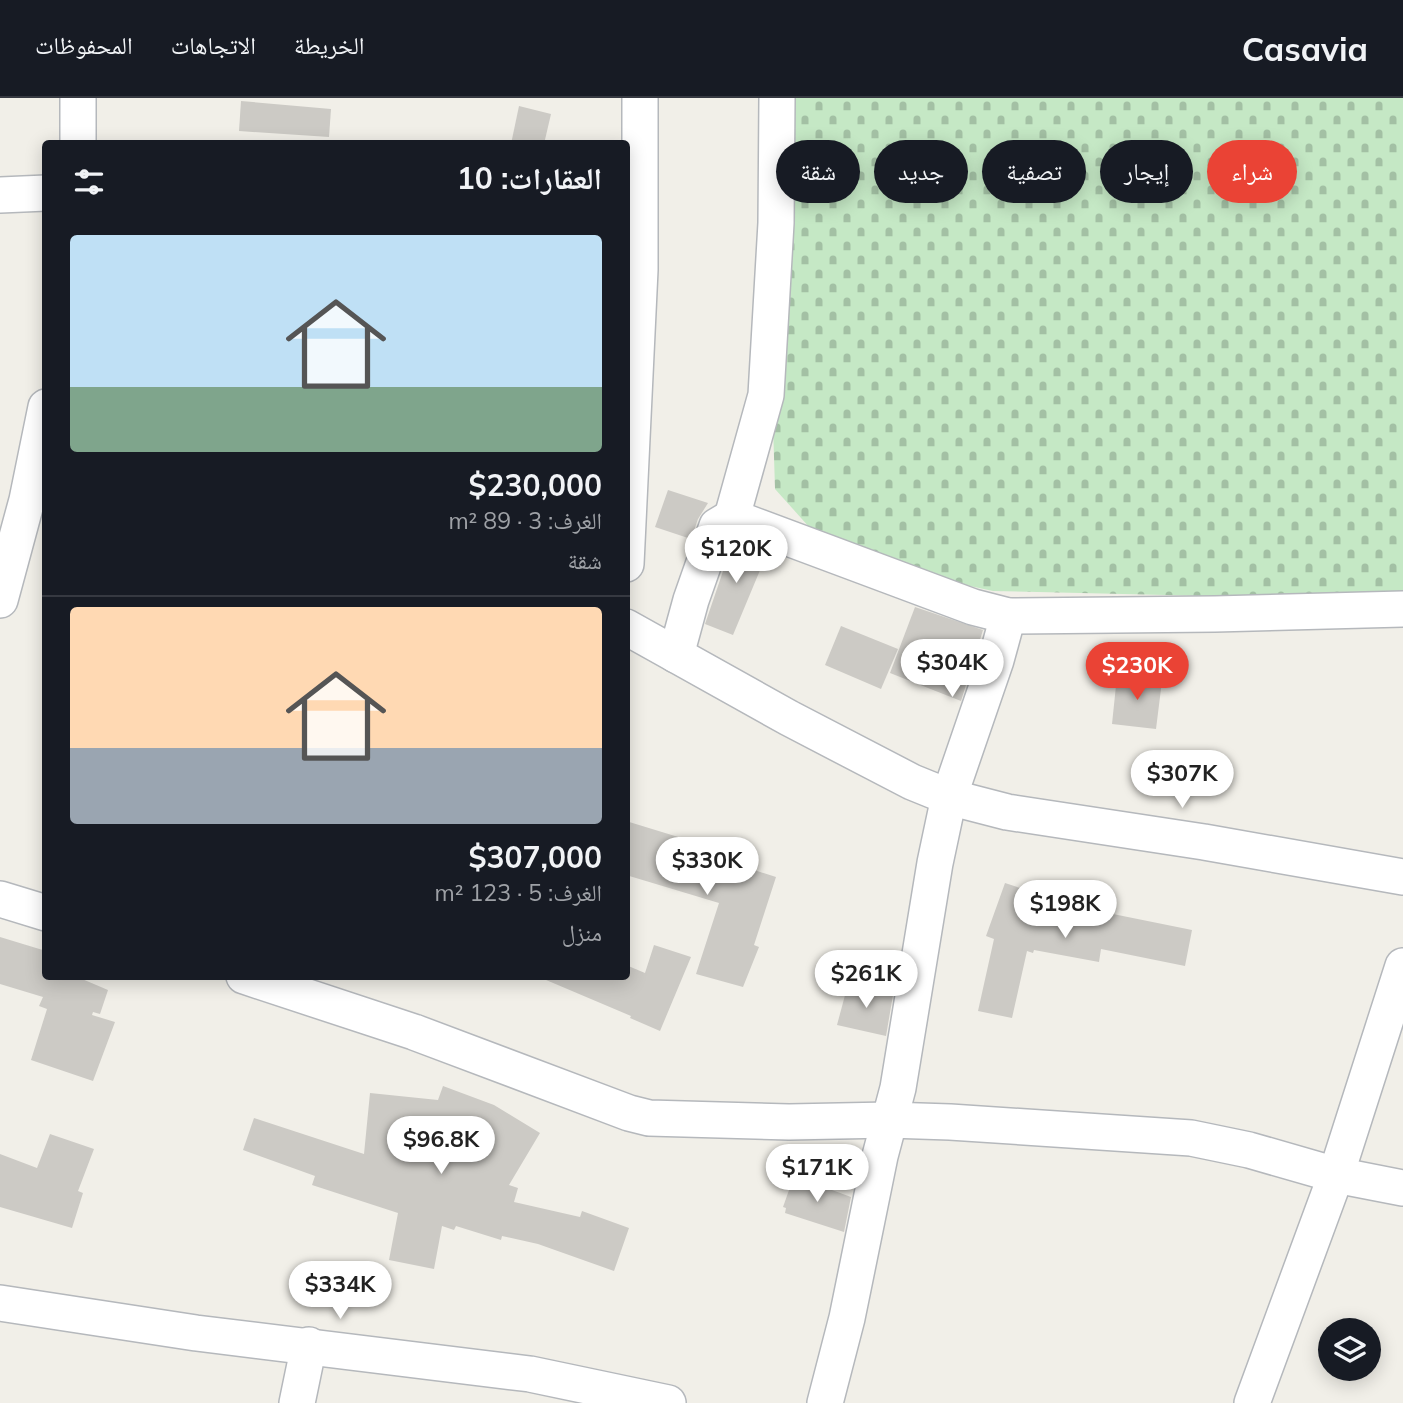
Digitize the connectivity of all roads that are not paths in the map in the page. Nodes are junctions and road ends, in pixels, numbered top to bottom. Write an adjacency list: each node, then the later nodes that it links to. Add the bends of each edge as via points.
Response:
1 (78, 98): 4 (street)
2 (640, 98): 8 (street, via 640,270)
3 (777, 98): 10 (street, via 776,223 766,395)
4 (78, 140)
5 (42, 193): 6 (street)
6 (0, 195)
7 (42, 418): 9 (street)
8 (630, 480)
9 (13, 498): 11 (street)
10 (732, 517): 13 (street, via 973,607); 15 (street, via 717,526)
11 (0, 600)
12 (1403, 609): 13 (street)
13 (1008, 615): 16 (street)
14 (630, 628): 15 (street)
15 (676, 655): 16 (street, via 801,725)
16 (949, 797): 17 (street, via 1007,812); 22 (street)
17 (1403, 877)
18 (0, 899): 19 (street)
19 (42, 912)
20 (1403, 966): 23 (street)
21 (256, 980): 22 (street, via 649,1118)
22 (889, 1120): 23 (street, via 1191,1138); 29 (street)
23 (1336, 1175): 24 (street); 30 (street)
24 (1403, 1188)
25 (0, 1303): 26 (street)
26 (309, 1345): 27 (street); 28 (street, via 530,1374)
27 (297, 1403)
28 (668, 1403)
29 (825, 1403)
30 (1252, 1403)

